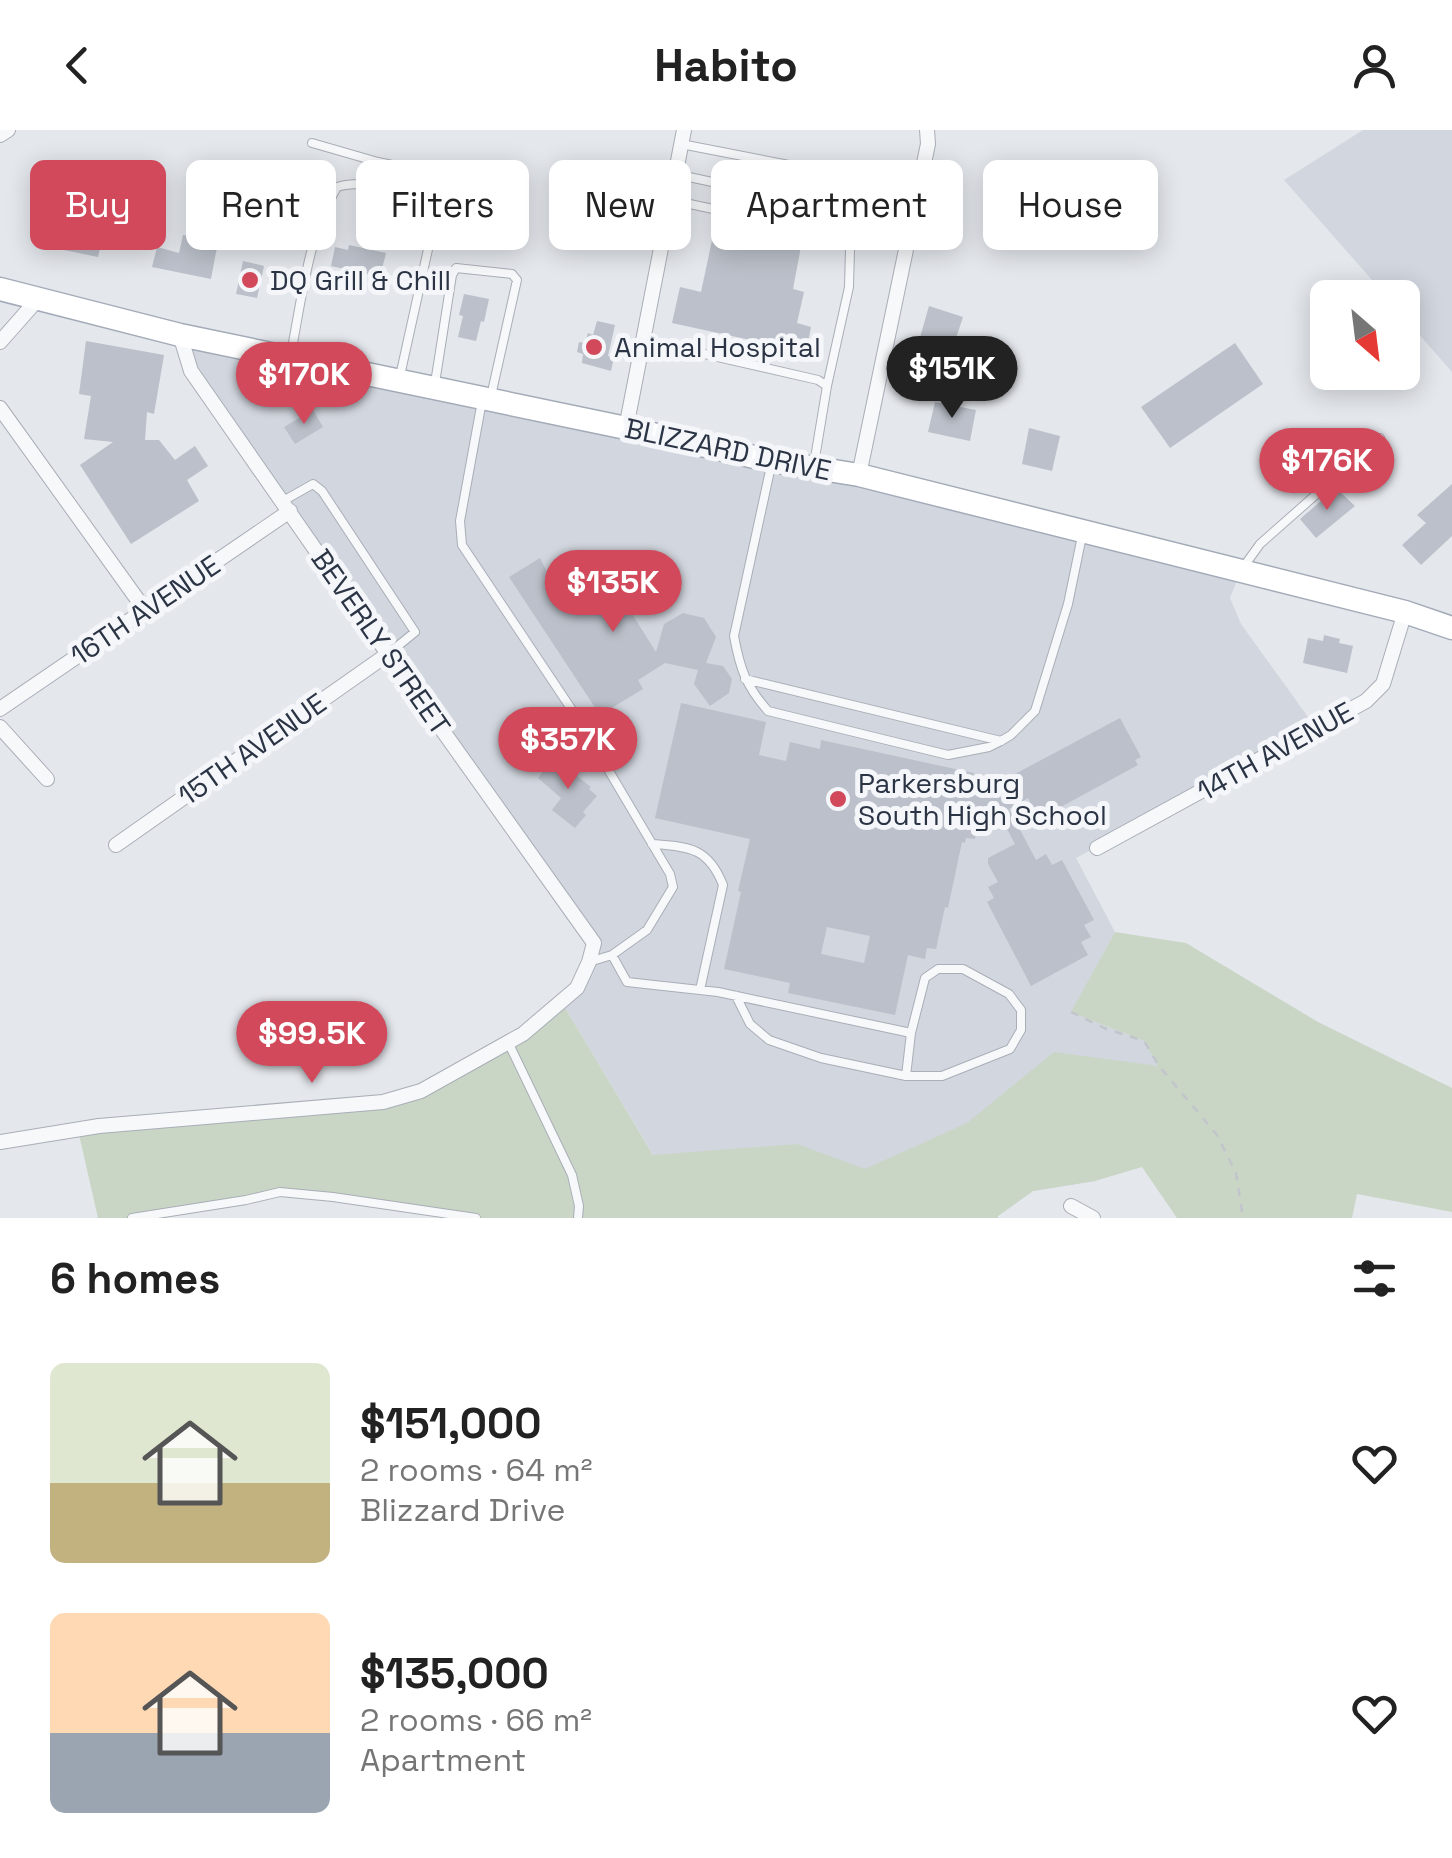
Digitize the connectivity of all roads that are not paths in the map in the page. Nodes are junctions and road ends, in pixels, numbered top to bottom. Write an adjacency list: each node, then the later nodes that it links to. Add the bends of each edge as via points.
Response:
1 (8, 130): 3 (street)
2 (927, 130): 27 (street)
3 (0, 135)
4 (682, 137): 7 (lane)
5 (312, 142): 6 (lane)
6 (371, 160)
7 (778, 160)
8 (356, 184): 17 (lane, via 337,187 323,211)
9 (428, 250): 18 (lane)
10 (660, 250): 15 (street)
11 (850, 250): 19 (lane)
12 (0, 289): 13 (main road, BLIZZARD DRIVE)
13 (38, 299): 14 (main road, BLIZZARD DRIVE); 16 (street)
14 (180, 334): 17 (main road, BLIZZARD DRIVE); 28 (street, BEVERLY STREET, via 192,371)
15 (643, 340): 19 (lane); 23 (street)
16 (0, 342)
17 (290, 358): 18 (main road, BLIZZARD DRIVE)
18 (400, 381): 20 (main road, BLIZZARD DRIVE)
19 (827, 386): 26 (lane)
20 (434, 388): 21 (main road, BLIZZARD DRIVE); 21 (lane, via 456,268 512,274 517,280)
21 (487, 399): 23 (main road, BLIZZARD DRIVE); 41 (lane, via 460,520 462,544)
22 (0, 408): 31 (street)
23 (626, 428): 25 (main road, BLIZZARD DRIVE)
24 (1380, 438): 30 (lane, via 1260,544)
25 (772, 462): 26 (main road, BLIZZARD DRIVE); 35 (lane, via 734,636)
26 (813, 468): 27 (main road, BLIZZARD DRIVE)
27 (859, 476): 29 (main road, BLIZZARD DRIVE)
28 (287, 506): 31 (street, 16TH AVENUE); 34 (street, BEVERLY STREET); 34 (lane, via 317,485 413,628 414,636)
29 (1083, 531): 30 (main road, BLIZZARD DRIVE); 38 (lane, via 1034,711)
30 (1241, 571): 32 (main road, BLIZZARD DRIVE)
31 (145, 610): 36 (street, 16TH AVENUE)
32 (1405, 612): 33 (main road, BLIZZARD DRIVE); 42 (street, 14TH AVENUE, via 1383,684 1366,701)
33 (1452, 628)
34 (388, 654): 40 (street, 15TH AVENUE); 44 (street, BEVERLY STREET, via 594,943)
35 (745, 679): 38 (lane); 38 (lane, via 768,711 948,755)
36 (0, 709)
37 (0, 728): 39 (street)
38 (1000, 741)
39 (47, 779)
40 (116, 844)
41 (652, 844): 43 (lane, via 674,888 647,930); 45 (lane, via 707,856 723,885)
42 (1097, 848)
43 (612, 954): 44 (lane); 45 (lane, via 627,982)
44 (590, 962): 48 (street, via 576,988)
45 (700, 990): 46 (lane)
46 (736, 996): 47 (lane); 49 (lane, via 750,1024 769,1040)
47 (911, 1033): 49 (lane); 49 (lane, via 925,978 938,969 962,969 1009,994 1021,1010 1021,1030 1010,1048 942,1076)
48 (508, 1042): 50 (street, via 420,1092 383,1102 99,1126); 54 (lane, via 572,1175)
49 (906, 1076)
50 (0, 1142)
51 (1071, 1206): 55 (street)
52 (132, 1218): 53 (lane, via 280,1192)
53 (476, 1218)
54 (578, 1218)
55 (1093, 1218)

